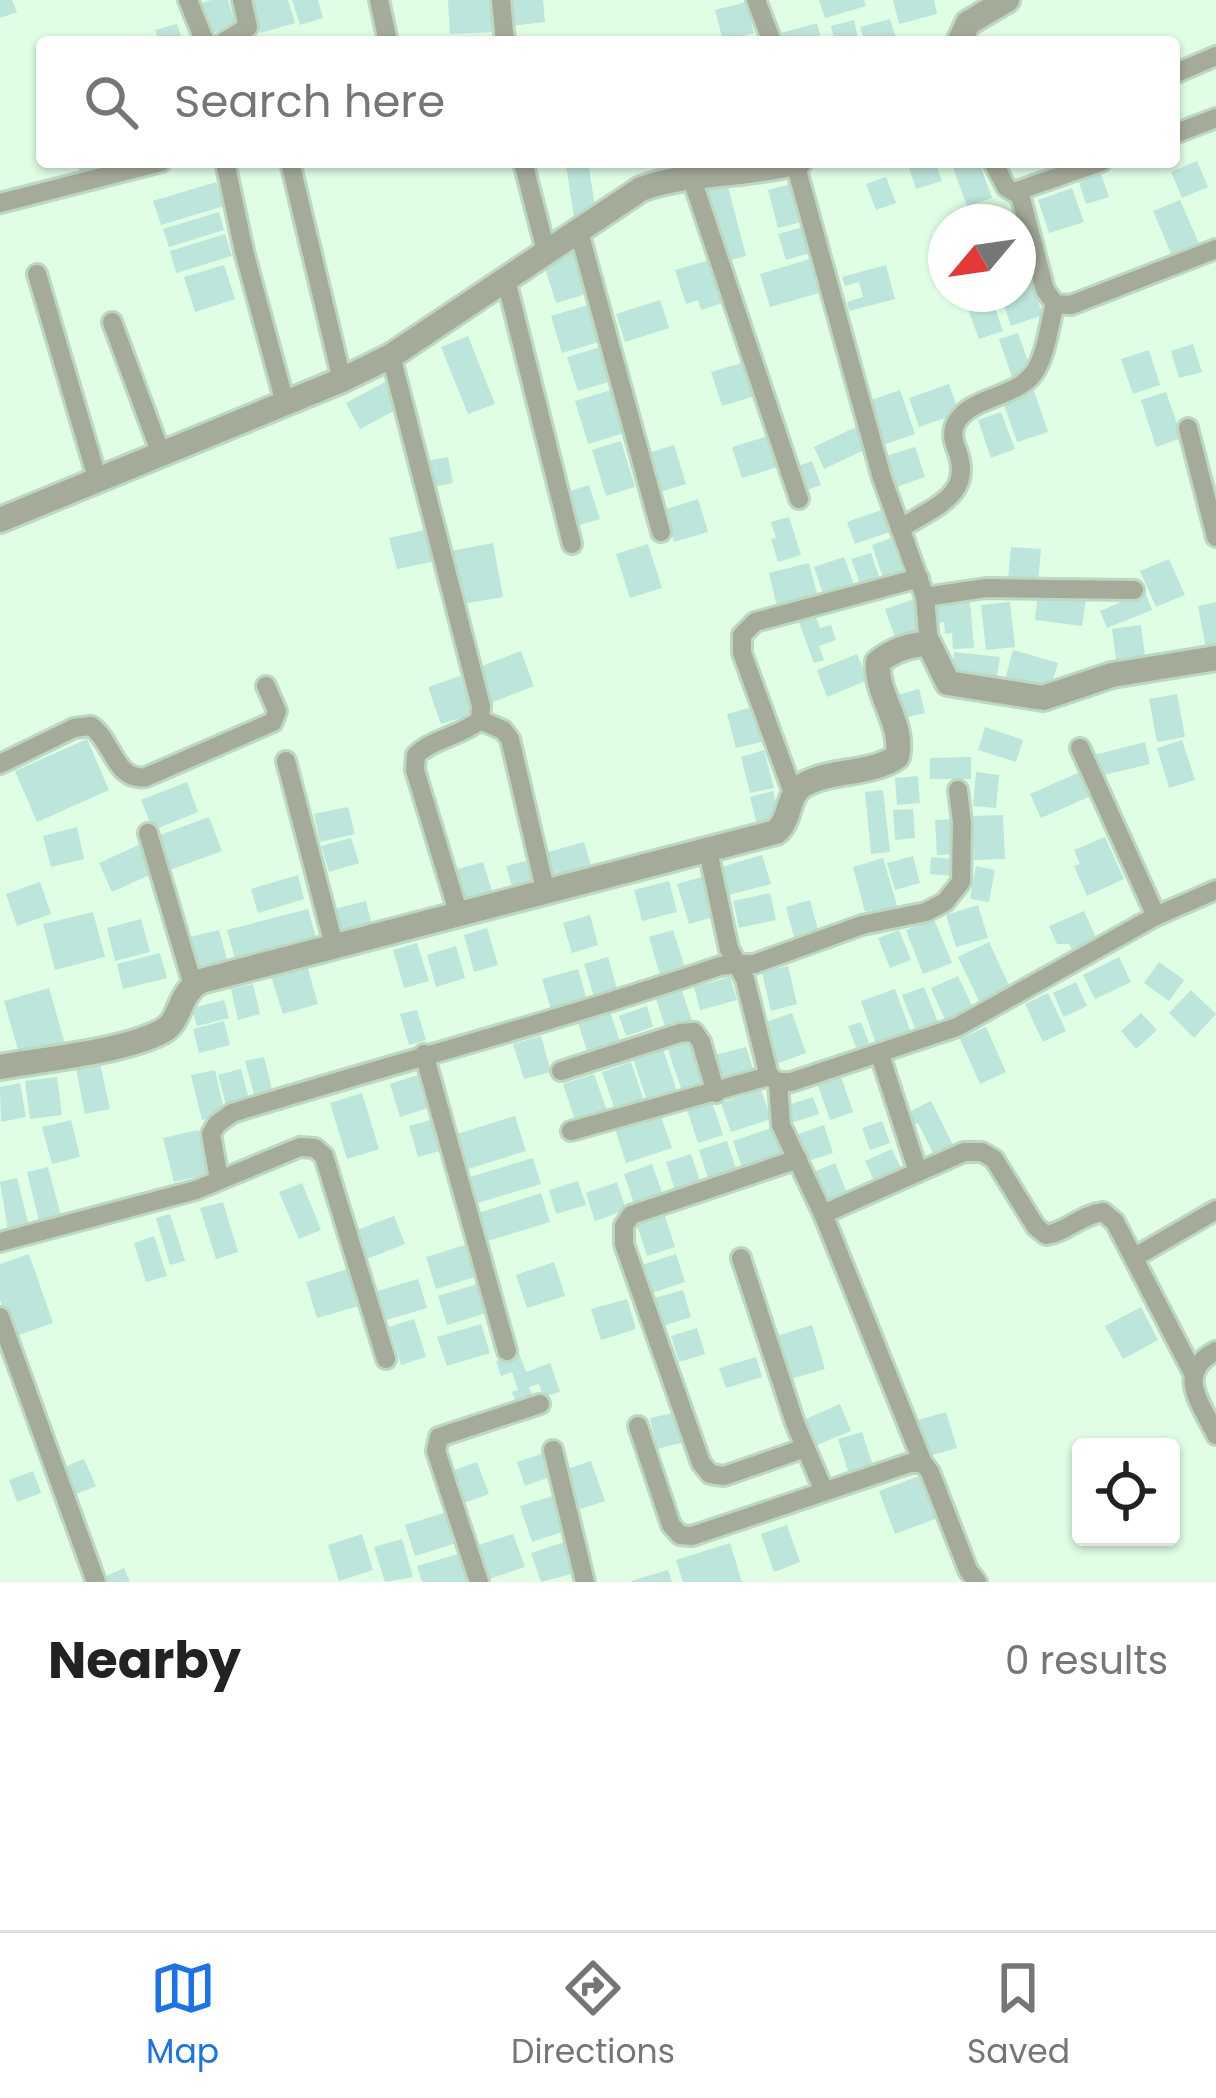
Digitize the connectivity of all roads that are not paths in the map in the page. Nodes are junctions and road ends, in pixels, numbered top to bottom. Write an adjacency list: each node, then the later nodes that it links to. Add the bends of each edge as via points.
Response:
1 (188, 0): 7 (street)
2 (242, 0): 8 (street, via 248,27)
3 (379, 0): 9 (street)
4 (501, 0): 10 (street)
5 (756, 0): 11 (street)
6 (997, 2): 12 (street)
7 (203, 36)
8 (234, 36)
9 (387, 36)
10 (504, 36)
11 (770, 36)
12 (962, 36)
13 (1216, 56): 14 (street)
14 (1180, 71)
15 (1216, 118): 16 (street)
16 (1180, 132)
17 (137, 168): 27 (street)
18 (226, 168): 37 (street)
19 (291, 168): 36 (street)
20 (525, 168): 30 (street)
21 (775, 168): 25 (street)
22 (798, 168): 44 (street)
23 (996, 168): 26 (street, via 1006,188)
24 (1084, 168): 26 (street)
25 (692, 178): 28 (street, via 641,189); 41 (street)
26 (1018, 191): 33 (street)
27 (0, 203)
28 (578, 228): 30 (street); 45 (street)
29 (1216, 249): 33 (street)
30 (546, 251): 32 (street)
31 (37, 274): 40 (street)
32 (506, 280): 35 (street); 46 (street)
33 (1055, 304): 44 (street, via 1035,373 954,426 963,481)
34 (112, 322): 39 (street)
35 (391, 356): 36 (street); 52 (street)
36 (342, 380): 37 (street)
37 (285, 403): 39 (street)
38 (1188, 428): 43 (street)
39 (161, 454): 40 (street)
40 (98, 481): 42 (street)
41 (799, 499)
42 (0, 520)
43 (1215, 528)
44 (900, 529): 47 (street)
45 (661, 532)
46 (572, 544)
47 (922, 588): 48 (street); 49 (street); 57 (street, via 755,622 742,635)
48 (1134, 590)
49 (928, 644): 50 (street, via 948,683 1026,698); 57 (street, via 878,662 898,757)
50 (1216, 658)
51 (266, 686): 55 (street, via 277,711 273,722 146,777 123,773 91,725)
52 (480, 720): 61 (street, via 510,740); 62 (street, via 416,755)
53 (1080, 748): 63 (street)
54 (286, 761): 64 (street)
55 (0, 764)
56 (958, 790): 65 (street, via 961,882 945,902)
57 (793, 793): 59 (street, via 776,832)
58 (148, 833): 66 (street)
59 (708, 851): 61 (street); 65 (street)
60 (1216, 890): 63 (street)
61 (546, 893): 62 (street)
62 (459, 915): 64 (street)
63 (1156, 916): 68 (street, via 988,1013)
64 (334, 945): 66 (street)
65 (737, 964): 67 (street); 71 (street)
66 (194, 985): 69 (street, via 159,1034)
67 (424, 1054): 76 (street, via 232,1114 211,1134); 83 (street)
68 (880, 1054): 71 (street, via 790,1082); 75 (street)
69 (0, 1067)
70 (561, 1071): 72 (street, via 694,1032)
71 (774, 1079): 72 (street); 74 (street)
72 (716, 1093): 73 (street)
73 (571, 1131)
74 (798, 1159): 78 (street); 90 (street, via 631,1215 624,1244 710,1474)
75 (918, 1172): 78 (street); 80 (street, via 982,1152 1046,1235 1103,1212)
76 (219, 1179): 79 (street); 85 (street, via 300,1148 324,1156)
77 (1216, 1210): 80 (street)
78 (823, 1214): 92 (street)
79 (0, 1242)
80 (1135, 1257): 86 (street)
81 (741, 1258): 90 (street)
82 (0, 1317): 94 (street)
83 (507, 1351)
84 (1216, 1351): 86 (street)
85 (386, 1359)
86 (1192, 1371): 89 (street)
87 (540, 1403): 95 (street, via 440,1437 436,1451)
88 (638, 1426): 93 (street, via 680,1535)
89 (1216, 1435)
90 (805, 1448): 93 (street)
91 (553, 1450): 96 (street)
92 (923, 1463): 93 (street); 97 (street)
93 (824, 1491)
94 (96, 1582)
95 (479, 1582)
96 (585, 1582)
97 (976, 1582)

